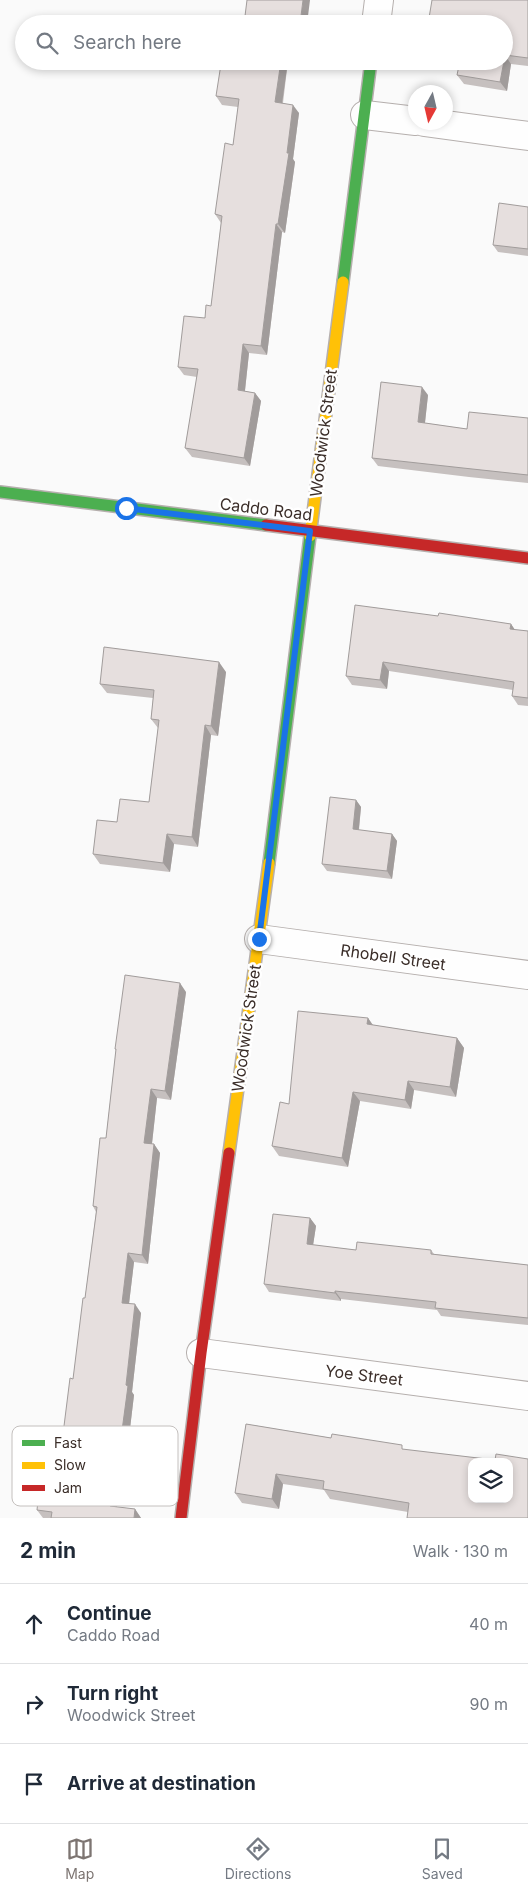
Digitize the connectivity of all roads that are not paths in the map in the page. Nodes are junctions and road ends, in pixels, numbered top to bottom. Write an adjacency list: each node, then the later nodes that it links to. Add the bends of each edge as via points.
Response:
1 (379, 0): 2 (street)
2 (377, 15)
3 (370, 70): 4 (street, Woodwick Street)
4 (365, 115): 5 (street); 9 (street, Woodwick Street)
5 (408, 121)
6 (453, 126): 7 (street)
7 (528, 136)
8 (0, 492): 9 (street, Caddo Road)
9 (310, 531): 10 (street, Caddo Road); 11 (street, Woodwick Street)
10 (528, 558)
11 (259, 939): 12 (street, Rhobell Street); 13 (street, Woodwick Street)
12 (528, 975)
13 (201, 1353): 14 (street, Yoe Street); 15 (street, Woodwick Street)
14 (528, 1396)
15 (182, 1518)

